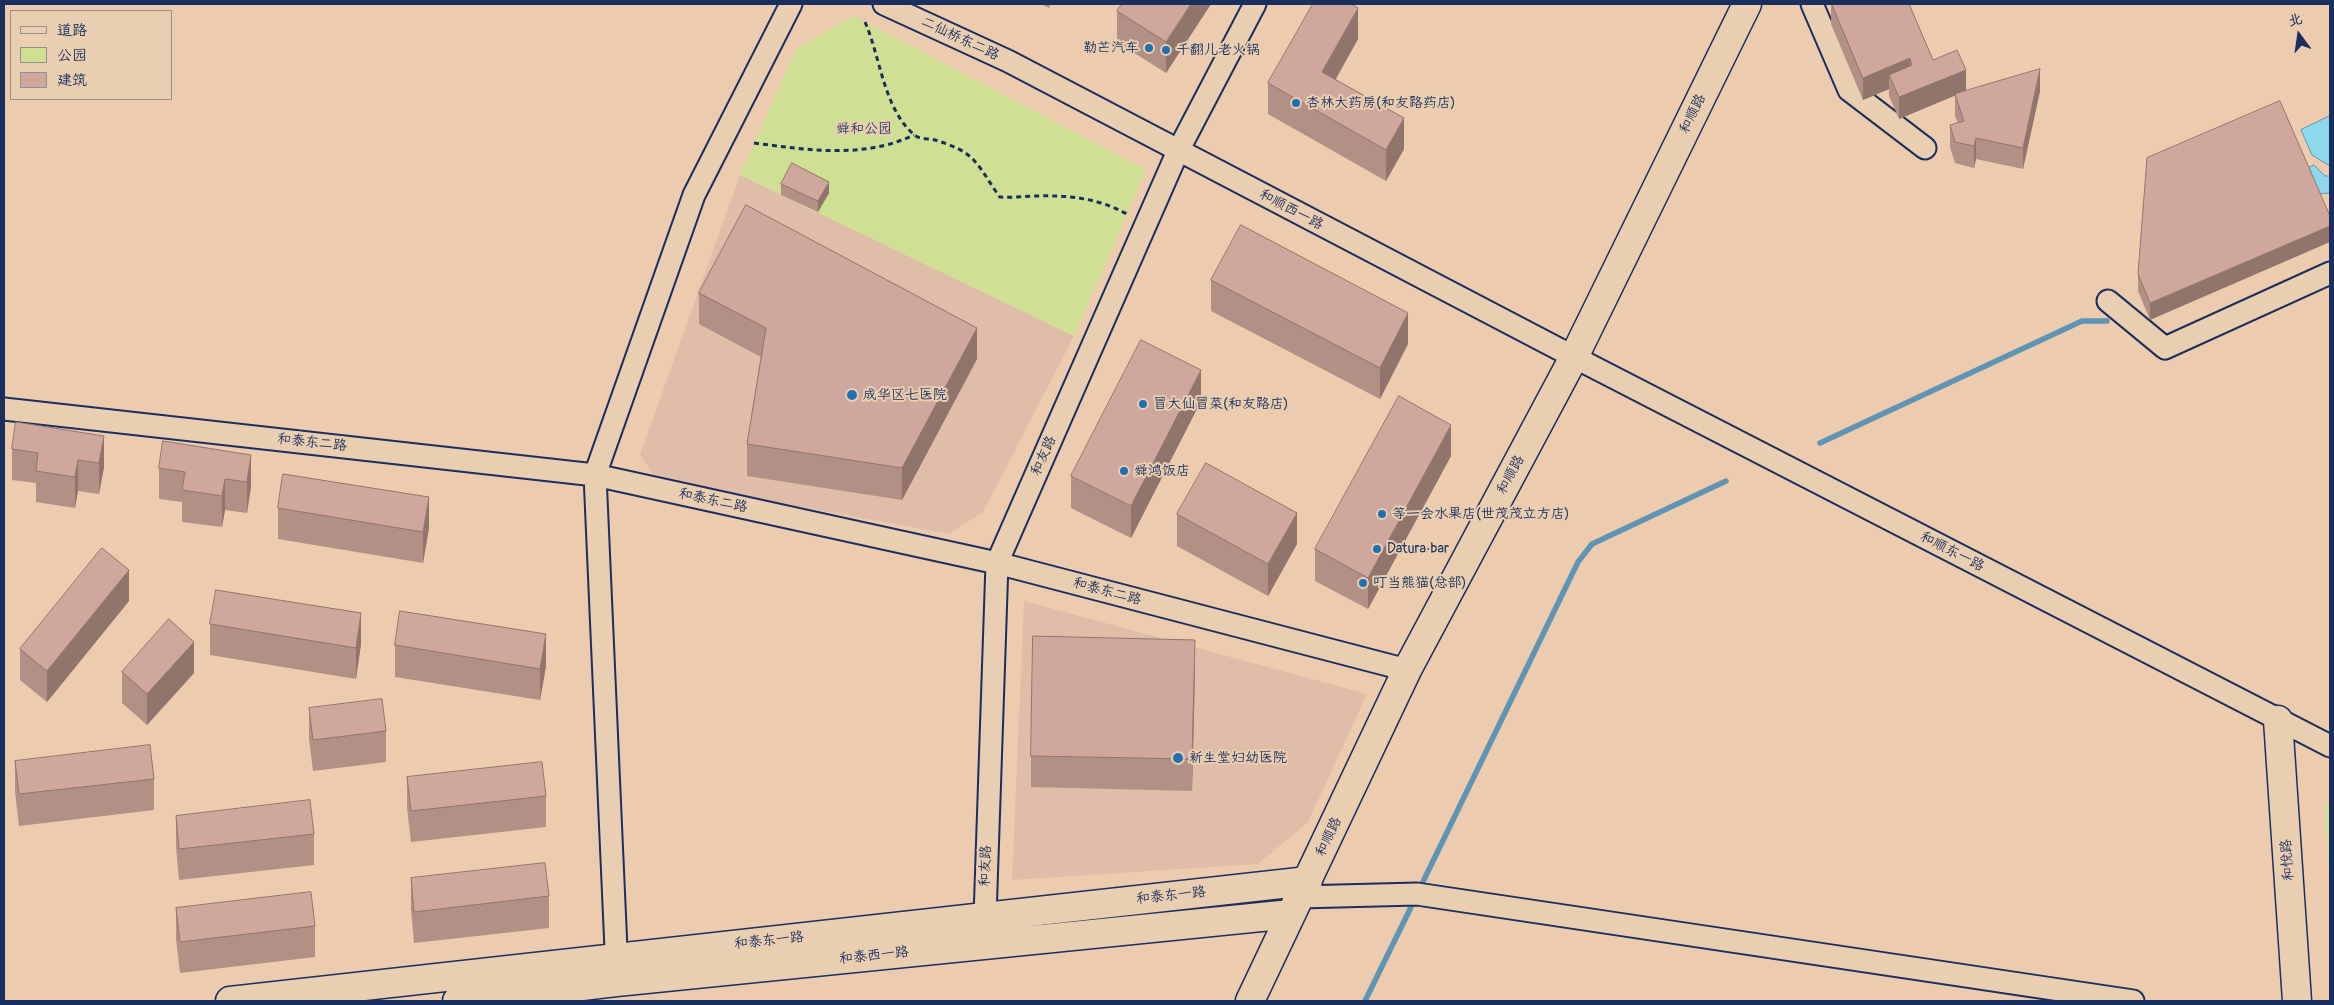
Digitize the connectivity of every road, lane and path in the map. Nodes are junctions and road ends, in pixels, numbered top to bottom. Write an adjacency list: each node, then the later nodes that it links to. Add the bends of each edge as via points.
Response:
1 (791, 4): 17 (street, via 694,195)
2 (884, 4): 7 (street, 二仙桥东二路)
3 (1255, 4): 11 (street, 和友路)
4 (1747, 4): 15 (street, 和顺路)
5 (1812, 4): 10 (street, via 1848,90)
6 (865, 22): 8 (path, via 882,81 902,122)
7 (1008, 61): 11 (street, 和顺西一路)
8 (914, 135): 9 (path, via 896,144 841,152); 12 (path, via 964,152 973,159 1000,197 1060,195 1108,204)
9 (754, 143)
10 (1925, 148)
11 (1178, 151): 15 (street, 和顺西一路); 18 (street, 和友路)
12 (1127, 214)
13 (2330, 273): 14 (street, via 2165,348)
14 (2108, 301)
15 (1574, 357): 19 (street, 和顺路); 20 (street, 和顺东一路)
16 (4, 410): 17 (street, 和泰东二路)
17 (595, 475): 18 (street, 和泰东二路); 25 (street)
18 (997, 563): 19 (street, 和泰东二路); 23 (street, 和友路)
19 (1407, 670): 22 (street, 和顺路)
20 (2278, 720): 21 (street, 和顺东一路); 30 (street, 和悦路)
21 (2330, 746)
22 (1299, 898): 23 (street, 和泰东一路); 24 (street, 和泰西一路); 28 (street, 和顺路); 29 (street, via 1417,894)
23 (985, 917): 24 (street, 和友路); 25 (street, 和泰东一路)
24 (988, 945): 25 (street, 和泰西一路)
25 (617, 970): 26 (street, 和泰东一路); 27 (street, 和泰西一路)
26 (230, 1001)
27 (457, 1001)
28 (1250, 1001)
29 (2133, 1001)
30 (2297, 1001)

